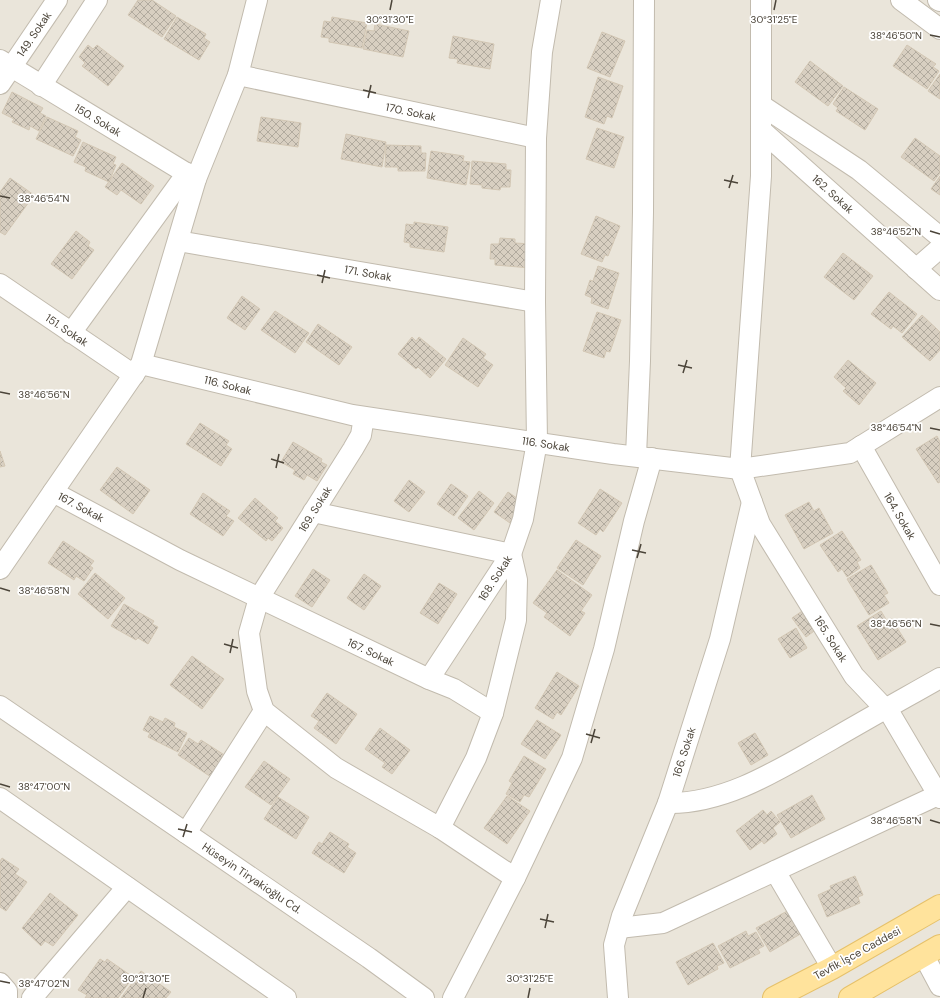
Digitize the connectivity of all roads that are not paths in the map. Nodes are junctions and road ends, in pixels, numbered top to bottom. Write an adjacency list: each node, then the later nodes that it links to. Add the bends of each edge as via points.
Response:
1 (57, 0): 9 (street, 149. Sokak)
2 (97, 0): 12 (street)
3 (257, 0): 10 (street)
4 (551, 0): 15 (street, 168. Sokak, via 542,52)
5 (644, 0): 30 (street, via 644,212 640,361)
6 (761, 0): 13 (street)
7 (901, 0): 8 (street)
8 (937, 22)
9 (6, 64): 11 (street, 149. Sokak); 12 (street, 150. Sokak)
10 (238, 75): 15 (street, 170. Sokak); 16 (street)
11 (0, 84)
12 (41, 86): 16 (street, 150. Sokak)
13 (761, 105): 14 (street); 17 (street, via 859,170)
14 (761, 130): 20 (street, 162. Sokak); 31 (street, via 761,176)
15 (536, 138): 23 (street, 168. Sokak)
16 (192, 176): 18 (street); 24 (street)
17 (940, 237)
18 (178, 240): 23 (street, 171. Sokak); 25 (street)
19 (940, 248): 20 (street)
20 (916, 269): 22 (street, 162. Sokak)
21 (1, 288): 24 (street, 151. Sokak)
22 (940, 290)
23 (535, 302): 28 (street, 168. Sokak)
24 (71, 333): 25 (street, 151. Sokak)
25 (138, 369): 27 (street, 116. Sokak); 32 (street)
26 (940, 397): 29 (street, 116. Sokak)
27 (364, 417): 28 (street, 116. Sokak); 34 (street, 169. Sokak, via 361,435)
28 (538, 442): 30 (street, 116. Sokak); 35 (street, 168. Sokak, via 523,520)
29 (861, 446): 31 (street, 116. Sokak, via 850,453); 37 (street, 164. Sokak)
30 (644, 457): 31 (street, 116. Sokak); 51 (street, via 634,521 604,648 572,758)
31 (740, 469): 33 (street, 165. Sokak)
32 (53, 492): 36 (street); 38 (street, 167. Sokak, via 180,560)
33 (752, 502): 42 (street, 165. Sokak, via 760,524 854,676); 47 (street, 166. Sokak, via 720,639)
34 (313, 512): 35 (street); 38 (street, 169. Sokak)
35 (511, 554): 40 (street, 168. Sokak); 44 (street, via 518,580 516,620)
36 (0, 569)
37 (940, 585)
38 (259, 598): 40 (street, 167. Sokak); 43 (street, 169. Sokak, via 249,633 257,691)
39 (940, 678): 42 (street)
40 (429, 679): 44 (street, 167. Sokak, via 454,689)
41 (0, 706): 49 (street, Hüseyin Tiryakioğlu Cd.)
42 (885, 709): 45 (street, 165. Sokak); 47 (street, via 762,779 712,797 682,804)
43 (264, 711): 48 (street, via 336,768); 49 (street)
44 (493, 713): 48 (street, via 476,758)
45 (938, 792): 50 (street)
46 (0, 798): 52 (street)
47 (668, 804): 54 (street, 166. Sokak)
48 (440, 828): 51 (street)
49 (186, 833): 62 (street, Hüseyin Tiryakioğlu Cd.)
50 (776, 871): 54 (street, via 663,923); 56 (street)
51 (515, 878): 63 (street)
52 (127, 887): 60 (street); 61 (street)
53 (940, 906): 56 (main road, Tevfik İşce Caddesi)
54 (619, 928): 64 (street, 166. Sokak, via 614,945)
55 (932, 951): 58 (street); 66 (main road)
56 (832, 968): 65 (main road, Tevfik İşce Caddesi)
57 (0, 983): 59 (street, via 7,991)
58 (940, 986)
59 (7, 998)
60 (32, 998)
61 (286, 998)
62 (424, 998)
63 (453, 998)
64 (618, 998)
65 (774, 998)
66 (850, 998)

